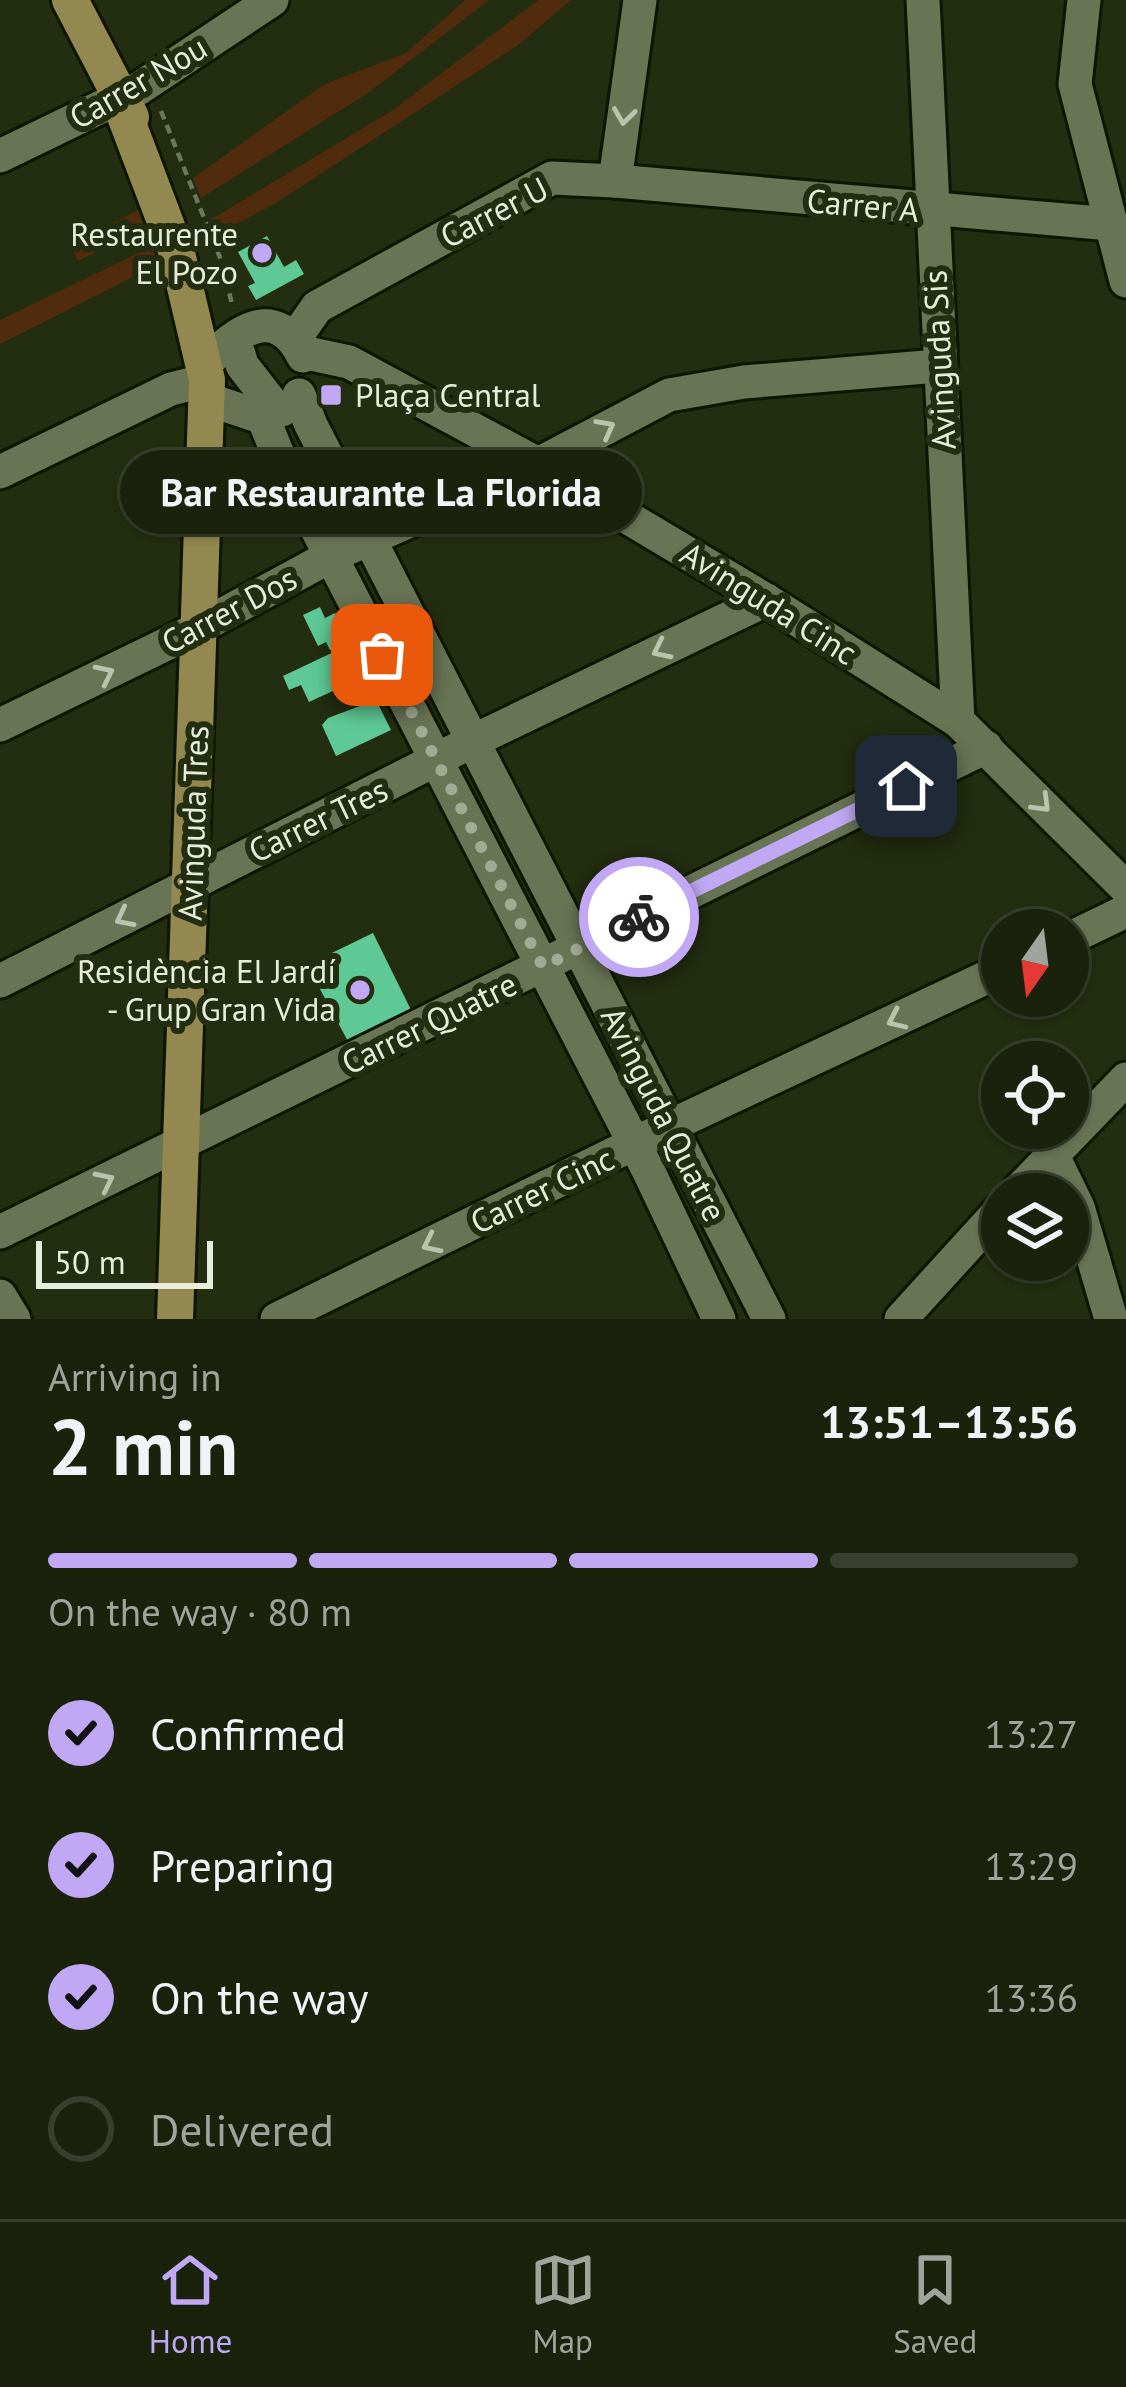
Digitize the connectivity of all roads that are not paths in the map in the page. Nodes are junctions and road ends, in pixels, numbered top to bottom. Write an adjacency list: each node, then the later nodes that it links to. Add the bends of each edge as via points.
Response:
1 (70, 0): 6 (main road, Avinguda Tres)
2 (272, 0): 6 (street, Carrer Nou)
3 (640, 0): 8 (street, one-way to 8)
4 (923, 0): 9 (street, Avinguda Sis)
5 (1084, 0): 10 (street, via 1075,84)
6 (134, 91): 7 (street, Carrer Nou); 13 (main road, Avinguda Tres, via 198,249)
7 (0, 156)
8 (615, 182): 9 (street, Carrer A); 12 (street, Carrer U, via 553,178 317,307)
9 (932, 211): 10 (street, Carrer A); 14 (street, Avinguda Sis)
10 (1111, 224): 11 (street)
11 (1126, 281)
12 (298, 346): 13 (street, via 270,327); 15 (street, via 306,374); 16 (street, Avinguda Cinc, via 349,362)
13 (220, 366): 15 (street); 15 (street, via 242,365); 17 (street); 20 (main road, Avinguda Tres)
14 (938, 366): 16 (street, Carrer Dos, one-way to 14, via 669,395); 21 (street, Avinguda Sis)
15 (278, 407): 18 (street, Avinguda Quatre)
16 (538, 464): 18 (street, Carrer Dos); 19 (street, Avinguda Cinc)
17 (0, 472)
18 (349, 548): 20 (street, Carrer Dos); 24 (street, Avinguda Quatre)
19 (766, 600): 21 (street, Avinguda Cinc); 24 (street, Carrer Tres, one-way to 24)
20 (200, 626): 22 (street, Carrer Dos, one-way to 20); 25 (main road, Avinguda Tres)
21 (958, 721): 23 (street, Avinguda Cinc)
22 (0, 725)
23 (986, 747): 26 (street, Avinguda Cinc, one-way to 26); 29 (street, Carrer Quatre)
24 (455, 751): 25 (street, Carrer Tres); 29 (street, Avinguda Quatre)
25 (191, 884): 31 (street, Carrer Tres, one-way to 31); 34 (main road, Avinguda Tres)
26 (1126, 888)
27 (1126, 911): 28 (street)
28 (1089, 929)
29 (561, 957): 33 (street, Avinguda Quatre); 34 (street, Carrer Quatre)
30 (981, 980): 33 (street, Carrer Cinc, one-way to 33)
31 (0, 981)
32 (1126, 1079): 35 (street)
33 (651, 1136): 42 (street, Carrer Cinc, one-way to 42); 43 (street, Avinguda Quatre); 44 (street, Avinguda Quatre); 45 (street, Avinguda Quatre)
34 (181, 1145): 38 (street, Carrer Quatre, one-way to 34); 41 (main road, Avinguda Tres)
35 (1052, 1154): 36 (street); 47 (street, via 1078,1207)
36 (1034, 1173)
37 (981, 1231): 46 (street)
38 (0, 1232)
39 (0, 1295): 40 (street)
40 (14, 1319)
41 (175, 1319)
42 (277, 1319)
43 (719, 1319)
44 (741, 1319)
45 (769, 1319)
46 (901, 1319)
47 (1111, 1319)

